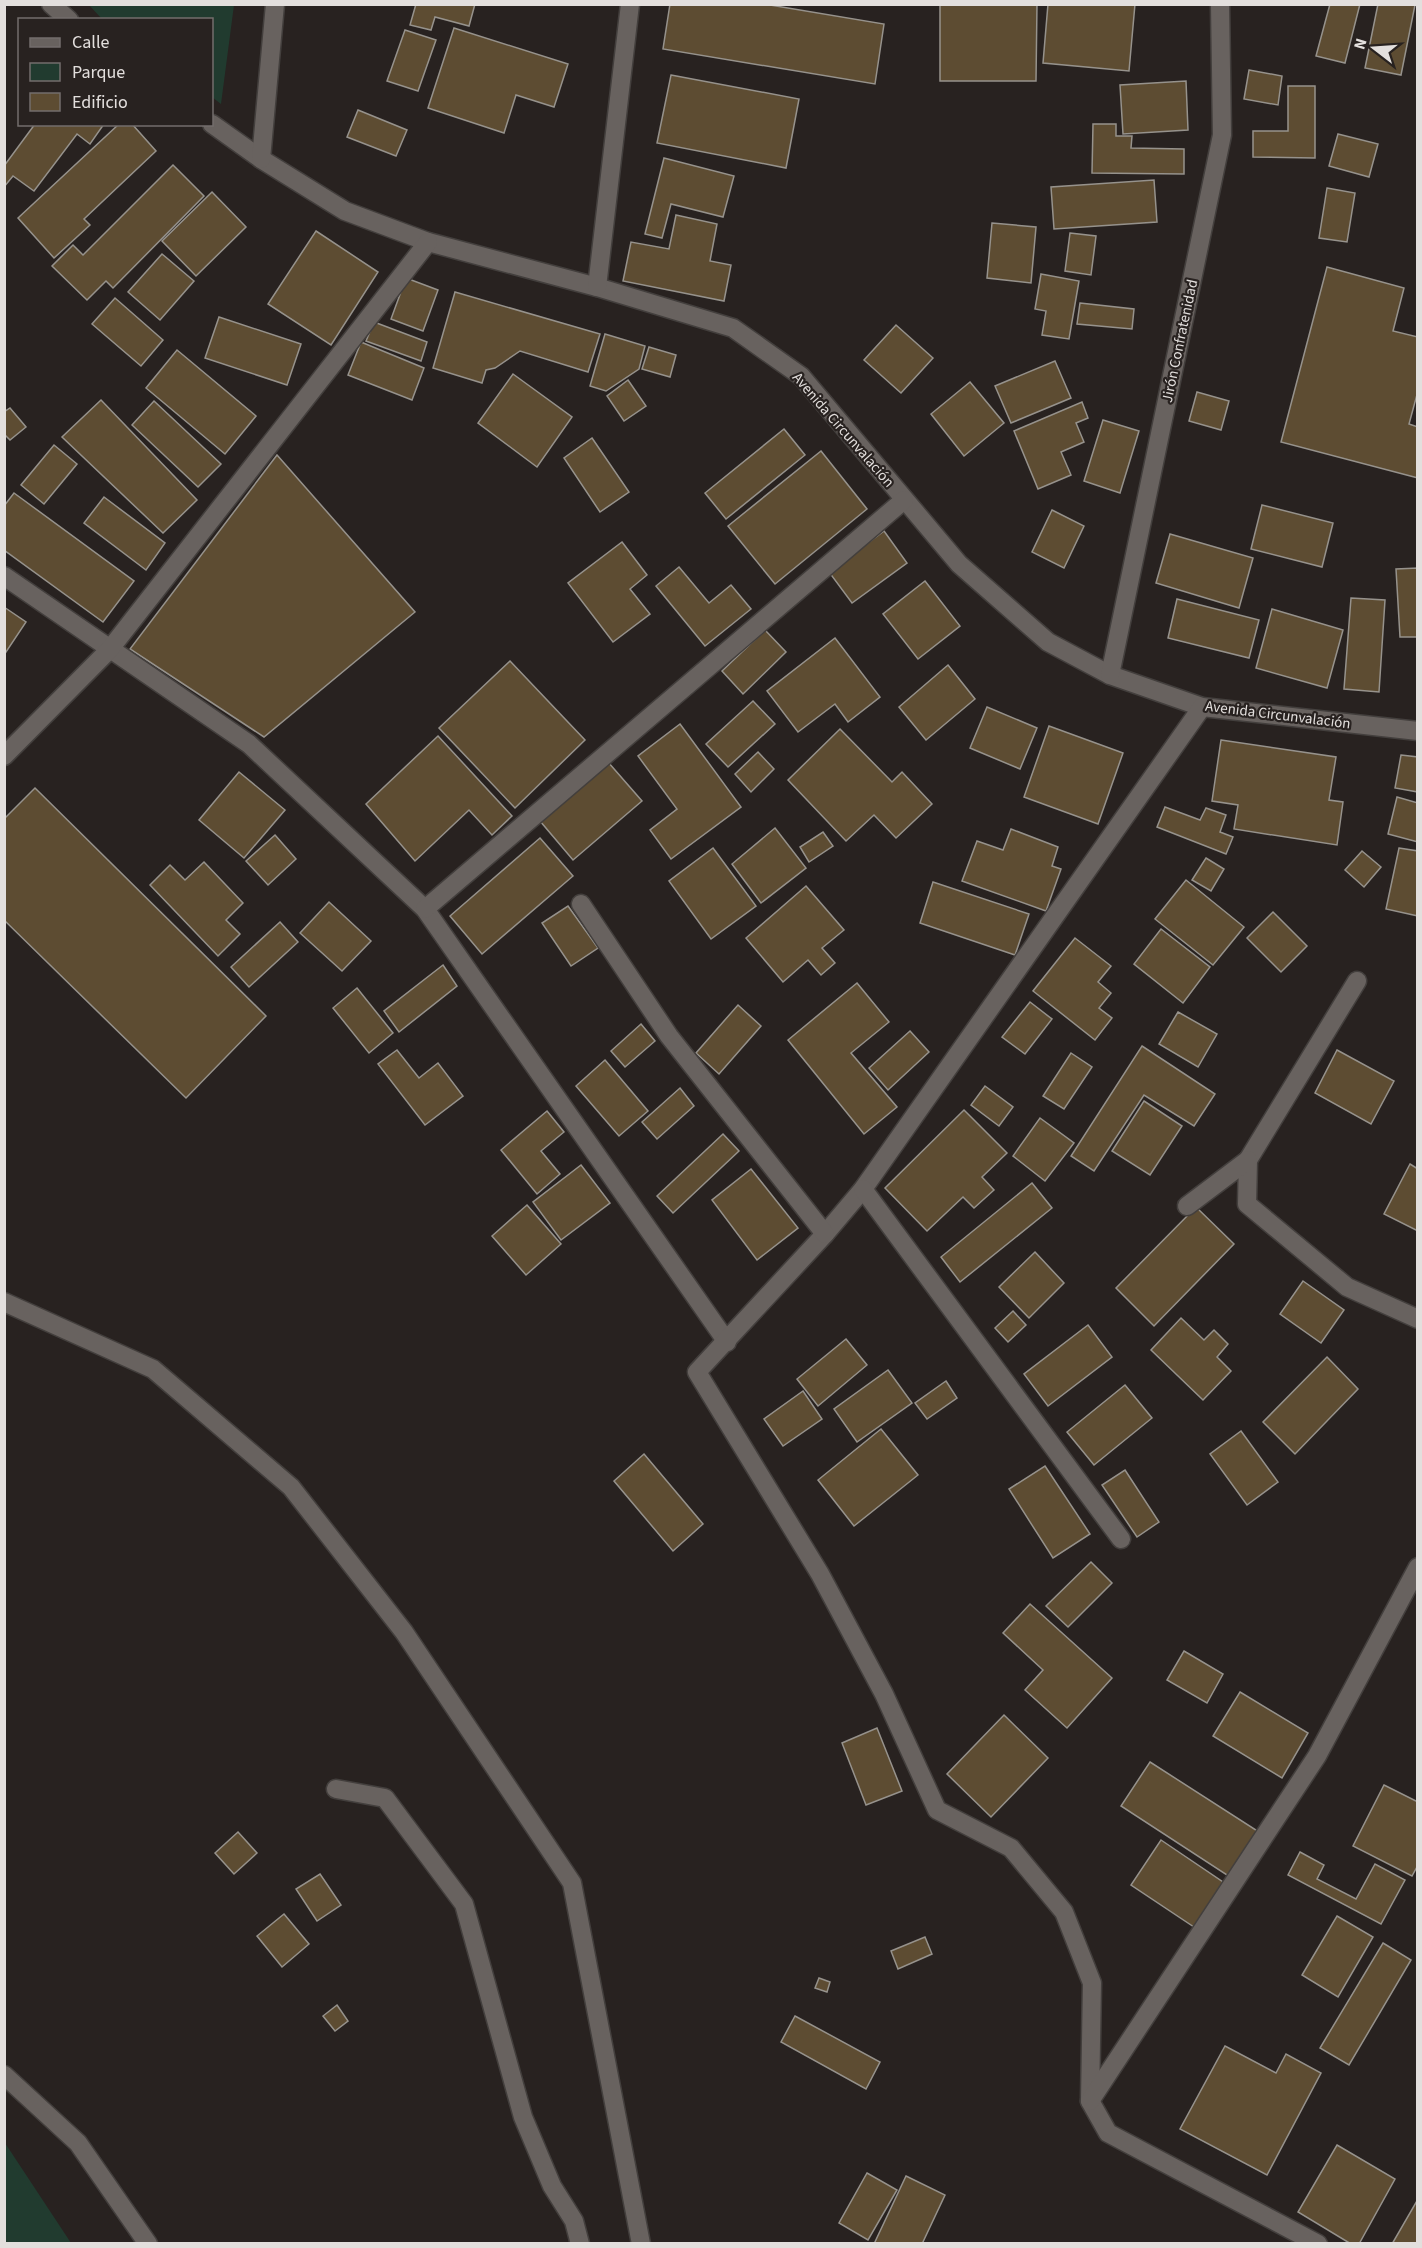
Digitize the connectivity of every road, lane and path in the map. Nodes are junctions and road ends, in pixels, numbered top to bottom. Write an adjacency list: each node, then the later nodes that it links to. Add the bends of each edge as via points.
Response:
1 (51, 4): 5 (street)
2 (275, 4): 7 (street)
3 (630, 4): 9 (street)
4 (1220, 4): 13 (street, Jirón Confratenidad, via 1222,135)
5 (67, 18)
6 (213, 125): 7 (street, Avenida Circunvalación)
7 (261, 159): 8 (street, Avenida Circunvalación, via 345,211)
8 (428, 242): 9 (street, Avenida Circunvalación); 12 (street)
9 (597, 287): 10 (street, Avenida Circunvalación, via 733,328 801,376)
10 (904, 500): 13 (street, Avenida Circunvalación, via 959,564 1048,642); 18 (street)
11 (4, 576): 12 (street)
12 (110, 649): 16 (street); 18 (street, via 249,744)
13 (1110, 675): 14 (street, Avenida Circunvalación)
14 (1202, 707): 15 (street, Avenida Circunvalación); 21 (street)
15 (1418, 731)
16 (4, 756)
17 (581, 904): 23 (street, via 669,1036)
18 (425, 909): 26 (street)
19 (1357, 981): 20 (street)
20 (1248, 1160): 22 (street); 25 (street, via 1247,1204 1347,1287)
21 (863, 1189): 23 (street); 27 (street)
22 (1187, 1206)
23 (825, 1234): 26 (street)
24 (4, 1302): 34 (street, via 153,1369 291,1487 411,1642 572,1883)
25 (1418, 1319)
26 (728, 1342): 31 (street, via 697,1372 820,1574 884,1694 937,1810 1011,1848 1064,1912 1092,1983)
27 (1121, 1539)
28 (1418, 1567): 31 (street, via 1317,1756)
29 (336, 1789): 33 (street, via 385,1798 464,1904 523,2117 552,2186 574,2221)
30 (4, 2075): 32 (street, via 78,2144)
31 (1090, 2101): 35 (street, via 1108,2133)
32 (148, 2244)
33 (580, 2244)
34 (640, 2244)
35 (1318, 2244)

